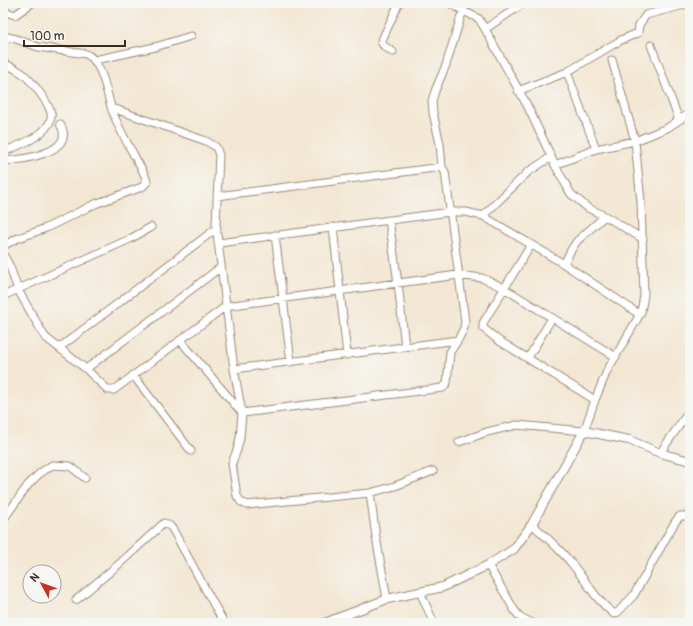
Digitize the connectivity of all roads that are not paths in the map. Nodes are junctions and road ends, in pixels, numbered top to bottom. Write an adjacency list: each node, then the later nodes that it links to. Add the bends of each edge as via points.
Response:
1 (32, 3): 8 (street, via 15,15)
2 (398, 3): 13 (street, via 381,42)
3 (449, 3): 7 (street)
4 (467, 3): 7 (street)
5 (524, 3): 9 (street)
6 (684, 5): 17 (street, via 646,15 639,25 638,33 621,40)
7 (463, 10): 9 (street, via 479,18); 29 (street, via 432,101)
8 (3, 11)
9 (485, 29): 18 (street)
10 (3, 36): 14 (street, via 38,47 86,54)
11 (191, 36): 14 (street, via 155,47)
12 (652, 45): 21 (street)
13 (393, 52)
14 (94, 60): 19 (street)
15 (612, 60): 23 (street)
16 (3, 63): 25 (street, via 24,74 42,95 52,115 48,125 32,139)
17 (567, 72): 18 (street); 24 (street)
18 (518, 91): 26 (street)
19 (112, 108): 30 (street, via 213,144 219,155); 42 (street, via 146,178 145,185 95,204)
20 (690, 113): 21 (street)
21 (679, 120): 23 (street, via 667,128)
22 (60, 124): 27 (street, via 65,133 63,141 54,149 30,158)
23 (635, 141): 24 (street); 39 (street)
24 (596, 149): 28 (street)
25 (3, 152)
26 (551, 157): 28 (street); 32 (street, via 528,172)
27 (3, 162)
28 (555, 165): 33 (street, via 571,194 588,208)
29 (442, 167): 30 (street); 31 (street, via 445,172)
30 (217, 196): 37 (street)
31 (450, 212): 32 (street); 34 (street); 46 (street)
32 (483, 216): 41 (street)
33 (604, 216): 39 (street); 44 (street, via 577,242)
34 (389, 220): 36 (street); 47 (street)
35 (152, 227): 49 (street)
36 (333, 227): 38 (street); 50 (street)
37 (216, 228): 40 (street); 59 (street)
38 (276, 235): 40 (street); 52 (street)
39 (643, 239): 54 (street, via 644,295)
40 (218, 243): 45 (street)
41 (531, 245): 44 (street); 48 (street)
42 (3, 246)
43 (3, 254): 49 (street)
44 (564, 264): 54 (street)
45 (221, 267): 53 (street); 64 (street)
46 (458, 275): 47 (street); 48 (street, via 482,278); 57 (street, via 465,321)
47 (398, 283): 50 (street); 58 (street)
48 (504, 288): 55 (street); 62 (street, via 483,322 482,328)
49 (18, 290): 51 (street); 59 (street, via 42,333)
50 (340, 291): 52 (street); 60 (street)
51 (3, 296)
52 (283, 298): 53 (street); 63 (street)
53 (226, 306): 56 (street); 65 (street)
54 (639, 314): 61 (street)
55 (552, 318): 61 (street); 62 (street)
56 (180, 340): 66 (street); 69 (street)
57 (458, 340): 58 (street); 69 (street, via 450,352 447,383 443,388)
58 (405, 347): 60 (street)
59 (59, 348): 64 (street)
60 (347, 355): 63 (street)
61 (616, 356): 67 (street)
62 (528, 358): 67 (street)
63 (291, 362): 65 (street)
64 (86, 369): 66 (street, via 108,390 114,390)
65 (234, 369): 69 (street)
66 (133, 375): 72 (street)
67 (595, 400): 70 (street)
68 (690, 410): 73 (street)
69 (242, 413): 77 (street, via 240,438 232,463 237,496 241,502 247,505)
70 (584, 431): 71 (street, via 517,425); 73 (street, via 629,440); 80 (street)
71 (459, 442)
72 (191, 451)
73 (660, 452): 74 (street)
74 (690, 461)
75 (433, 471): 77 (street)
76 (85, 478): 79 (street, via 70,466 52,465 28,486)
77 (370, 493): 83 (street)
78 (690, 517): 80 (street, via 680,516 675,522 634,595 614,614 593,593 569,560)
79 (3, 520)
80 (532, 524): 81 (street, via 514,549)
81 (488, 565): 82 (street, via 444,587); 88 (street, via 515,611 520,617)
82 (420, 592): 83 (street); 87 (street)
83 (387, 599): 86 (street)
84 (76, 600): 85 (street, via 164,523 173,530)
85 (224, 623)
86 (326, 623)
87 (434, 623)
88 (532, 623)

